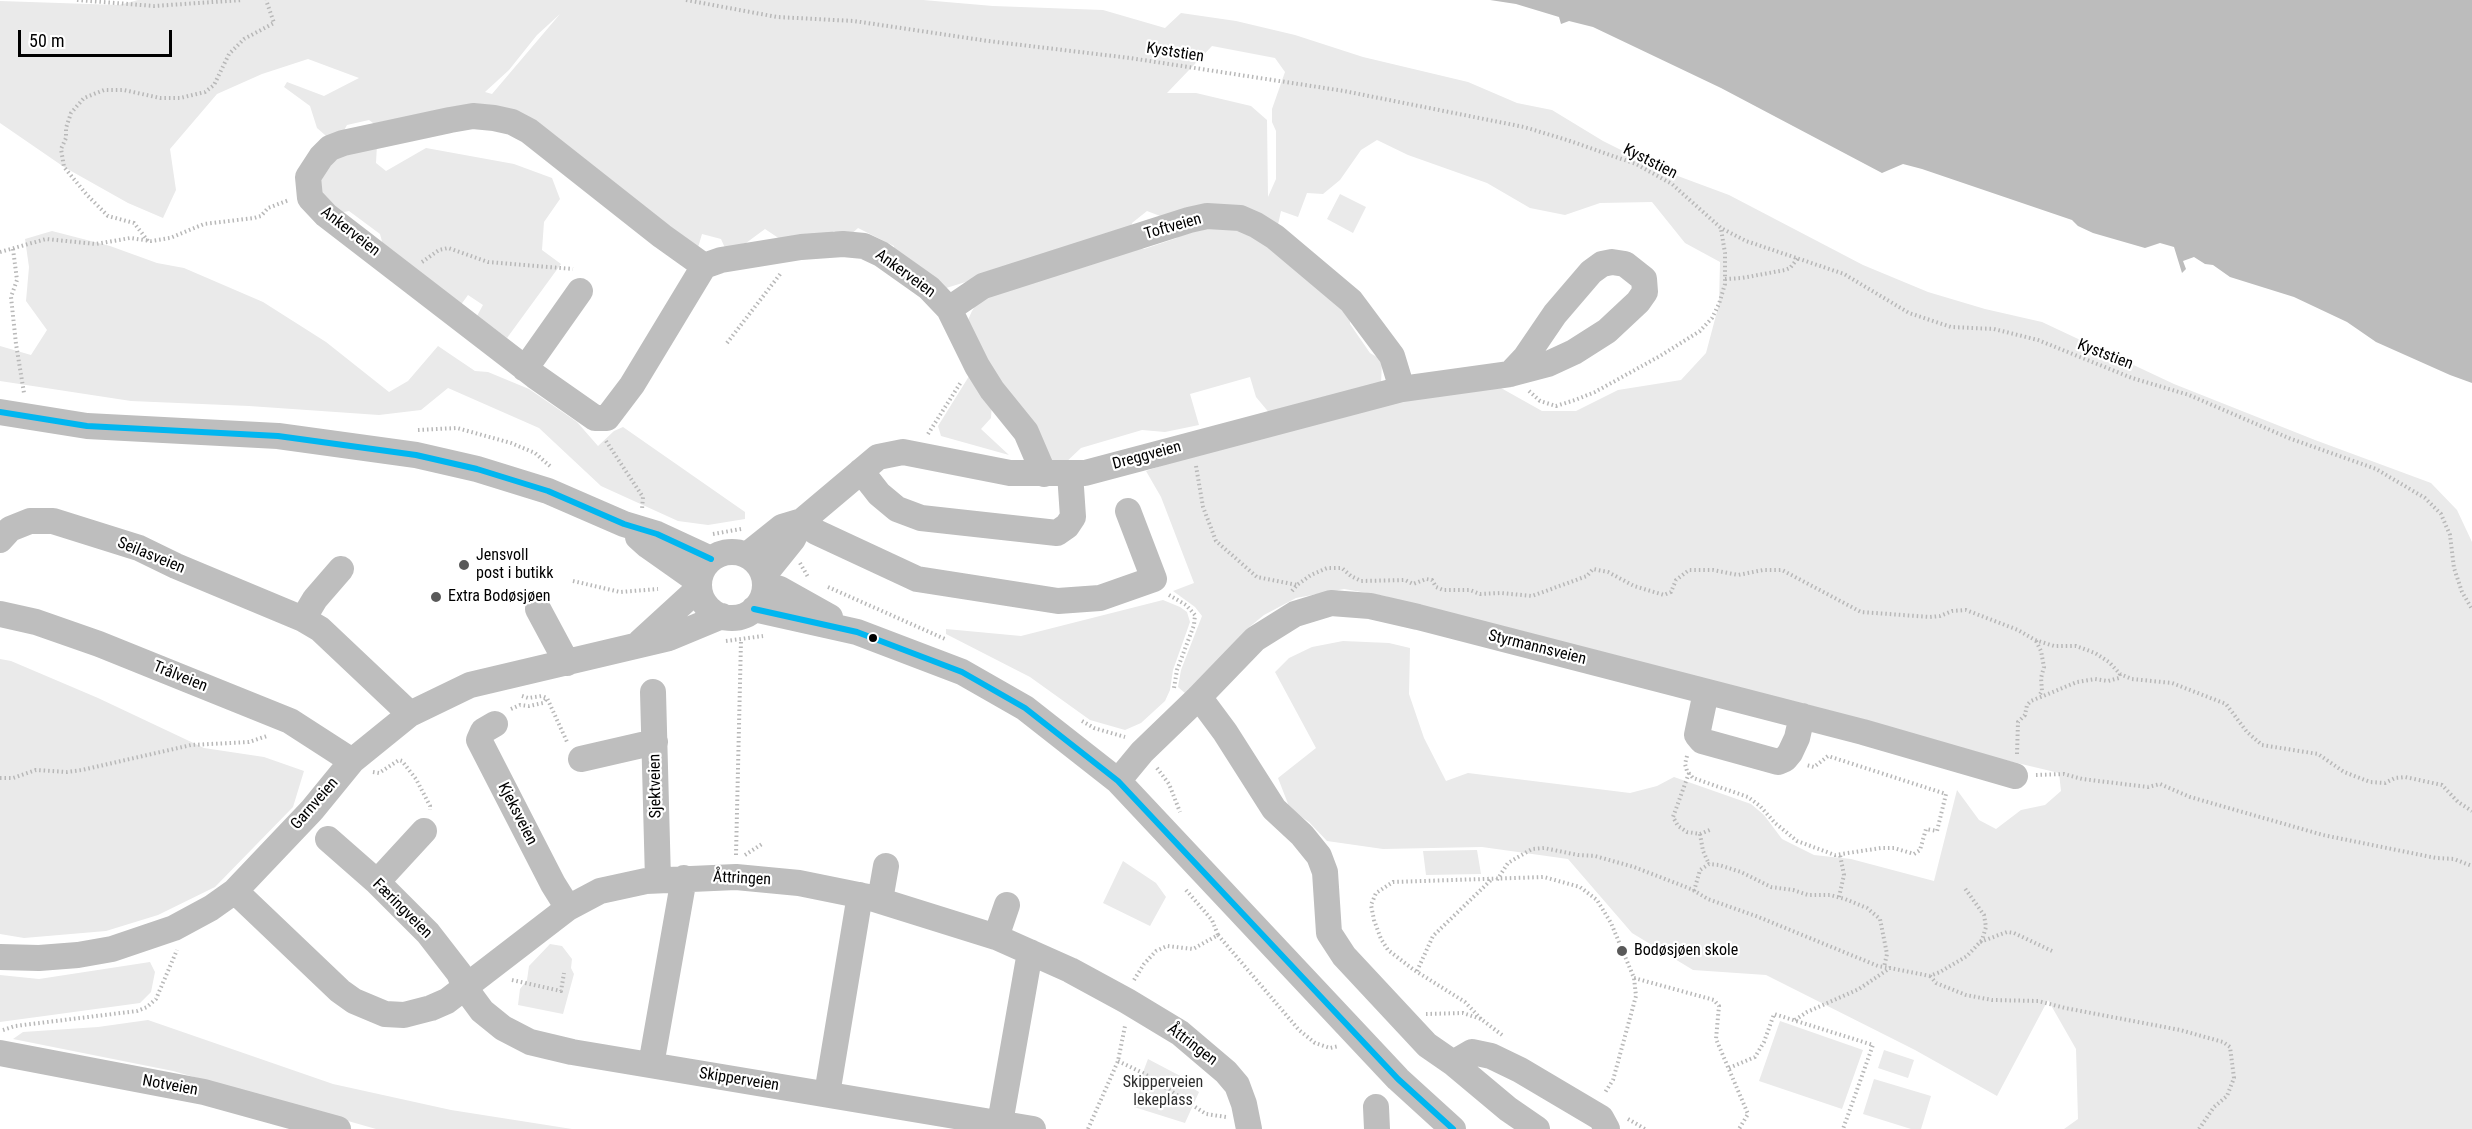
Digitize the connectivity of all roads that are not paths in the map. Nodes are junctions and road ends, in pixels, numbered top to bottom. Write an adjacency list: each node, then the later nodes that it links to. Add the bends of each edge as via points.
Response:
1 (704, 267): 3 (street, Ankerveien, via 721,260 801,247 864,246 929,288); 4 (street, Ankerveien, via 632,386 607,418 601,420 589,414); 4 (street, Ankerveien, via 529,131 512,122 473,116 343,142 330,148 308,177 310,195 326,215)
2 (580, 281): 4 (street)
3 (949, 309): 6 (street, Toftveien, via 983,286 1188,220 1206,216 1240,218 1275,237 1351,301 1392,356); 10 (street, Ankerveien, via 992,390 1026,432)
4 (525, 369)
5 (1507, 374): 5 (street, Dreggveien, via 1557,360 1607,331 1638,302 1645,292 1644,279 1625,264 1602,264 1555,314 1525,358); 6 (street, Dreggveien)
6 (1402, 389): 9 (street, Dreggveien)
7 (0, 412): 12 (street, via 87,426 278,436 416,455 477,469)
8 (861, 471): 9 (street, via 897,509 921,518 1057,533 1073,517); 10 (street, Dreggveien, via 878,457 903,452 998,471); 13 (street, Dreggveien)
9 (1070, 473): 10 (street, Dreggveien)
10 (1044, 474)
11 (1128, 511): 13 (street, via 1154,579 1100,598 1058,601 917,579 816,532)
12 (632, 518): 16 (street); 19 (street, via 648,546)
13 (802, 521): 15 (street, Dreggveien, via 782,528); 18 (street, Dreggveien)
14 (0, 540): 24 (street, Seilasveien, via 10,529 30,520 53,521 139,548)
15 (747, 555): 16 (street, via 729,552); 18 (street, via 760,567)
16 (711, 559): 19 (street, via 701,573)
17 (341, 569): 24 (street)
18 (764, 579): 21 (street, via 760,602); 25 (street)
19 (699, 585): 23 (street, via 706,606); 26 (street, Garnveien)
20 (538, 609): 27 (street)
21 (754, 609): 23 (street, via 734,618); 25 (street)
22 (0, 614): 36 (street, Trålveien, via 99,644 290,721)
23 (722, 616): 26 (street, Garnveien, via 669,638)
24 (303, 619): 31 (street, Seilasveien, via 320,629)
25 (857, 632): 38 (street, via 962,672 994,689 1026,708)
26 (636, 646): 27 (street, Garnveien)
27 (567, 663): 31 (street, Garnveien, via 470,686)
28 (653, 692): 34 (street, Sjektveien)
29 (1706, 692): 30 (street, Styrmannsveien, via 1370,606 1331,603 1295,614 1255,639); 32 (street, Styrmannsveien); 32 (street, via 1697,735 1700,738 1778,762 1785,759 1797,738)
30 (1188, 698): 38 (street, Styrmannsveien); 54 (street, via 1225,732 1274,809 1319,856 1329,933 1344,956 1427,1045)
31 (410, 714): 36 (street, Garnveien)
32 (1802, 716): 37 (street, Styrmannsveien)
33 (495, 724): 48 (street, Kjeksveien, via 483,731 478,740)
34 (655, 742): 35 (street); 43 (street, Sjektveien)
35 (581, 759)
36 (360, 764): 45 (street, Garnveien)
37 (2014, 776)
38 (1118, 781): 61 (street, via 1398,1079)
39 (422, 833): 44 (street)
40 (328, 839): 44 (street, Færingveien)
41 (886, 866): 46 (street)
42 (684, 878): 43 (street, Åttringen); 46 (street, Åttringen, via 799,883); 55 (street)
43 (658, 880): 48 (street, Åttringen, via 600,891)
44 (377, 882): 52 (street, Færingveien, via 428,933 459,973)
45 (235, 891): 51 (street, Garnveien, via 174,928 112,949 39,958); 52 (street, Åttringen, via 340,991 369,1008 385,1014 417,1013)
46 (870, 898): 49 (street, Åttringen); 56 (street)
47 (1007, 905): 49 (street)
48 (568, 908): 52 (street, Åttringen)
49 (996, 938): 50 (street, Åttringen)
50 (1030, 952): 57 (street); 58 (street, Åttringen, via 1127,1001 1204,1052 1237,1085 1244,1104)
51 (0, 957)
52 (465, 988): 55 (street, Skipperveien, via 482,1011 530,1042)
53 (0, 1053): 59 (street, Notveien, via 204,1092)
54 (1453, 1063): 62 (street); 63 (street, via 1472,1052 1491,1056 1601,1118)
55 (651, 1065): 56 (street, Skipperveien)
56 (827, 1094): 57 (street, Skipperveien)
57 (1000, 1123): 60 (street, Skipperveien)
58 (1239, 1123)
59 (338, 1129)
60 (1033, 1129)
61 (1453, 1129)
62 (1537, 1129)
63 (1607, 1129)

